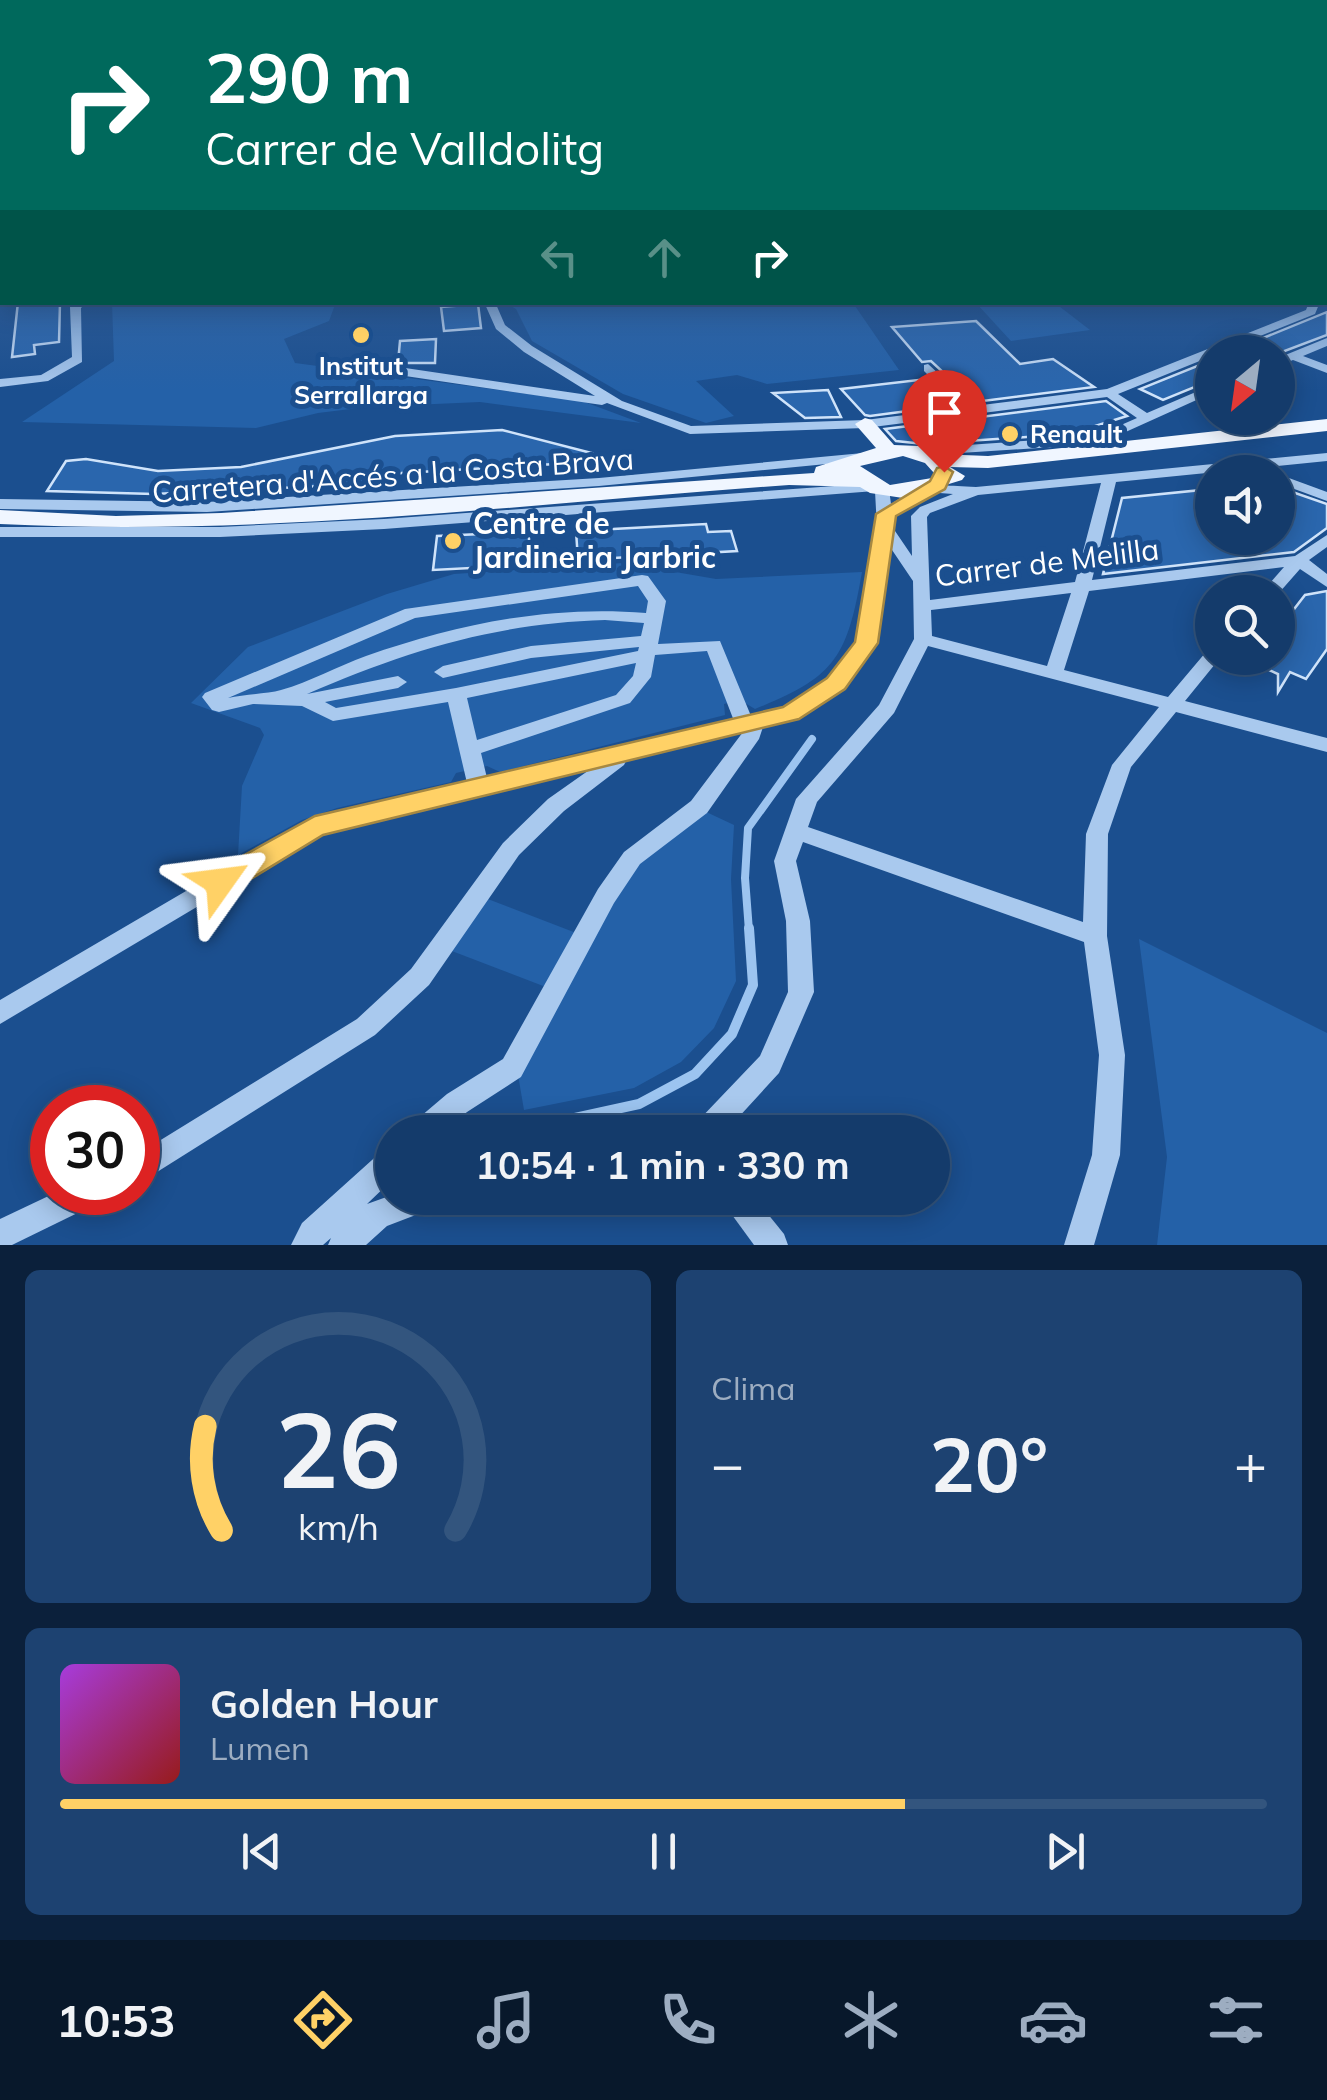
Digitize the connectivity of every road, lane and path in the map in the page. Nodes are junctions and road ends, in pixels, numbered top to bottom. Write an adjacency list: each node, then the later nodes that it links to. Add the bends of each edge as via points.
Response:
1 (78, 305): 10 (street, via 78,359)
2 (490, 305): 15 (street, via 500,326 528,348)
3 (1313, 305): 13 (street, via 1311,312)
4 (1327, 342): 5 (street)
5 (1295, 355)
6 (1295, 357): 9 (street)
7 (358, 365): 15 (street)
8 (928, 368): 16 (street)
9 (1327, 369)
10 (44, 378): 11 (street); 12 (street, via 36,389)
11 (0, 383)
12 (0, 393)
13 (1110, 393): 16 (street); 17 (street)
14 (1195, 396): 17 (street)
15 (618, 404): 18 (street, via 690,430)
16 (971, 411): 18 (street)
17 (1144, 417): 23 (street, via 1099,440)
18 (865, 424): 22 (main road)
19 (1327, 425): 20 (main road)
20 (1295, 428)
21 (1234, 435): 25 (main road)
22 (888, 450): 23 (main road); 26 (main road)
23 (923, 456): 25 (main road); 29 (main road, via 943,470)
24 (1327, 457): 27 (street)
25 (988, 462): 29 (main road)
26 (869, 475): 29 (main road); 33 (street, via 686,476); 34 (street); 34 (main road, Carretera d'Accés a la Costa Brava); 36 (street)
27 (1110, 476): 30 (street); 43 (street)
28 (1295, 485): 31 (street)
29 (931, 488): 30 (street); 36 (street)
30 (976, 492): 41 (street, via 919,516)
31 (1327, 497)
32 (0, 504): 33 (street)
33 (365, 504): 34 (main road, Carretera d'Accés a la Costa Brava); 35 (main road, Carretera d'Accés a la Costa Brava, via 116,523)
34 (419, 514): 37 (street, via 220,532)
35 (0, 517)
36 (886, 521): 41 (street); 56 (street, via 866,643 836,684 790,714)
37 (0, 532)
38 (1327, 540): 39 (street)
39 (1299, 560): 40 (street); 42 (street); 43 (street, Carrer de Melilla)
40 (1285, 575)
41 (920, 579): 44 (street)
42 (1327, 582)
43 (1082, 586): 44 (street, Carrer de Melilla); 49 (street)
44 (920, 606): 46 (street)
45 (653, 619): 47 (street); 53 (street, via 561,616 465,631 378,657); 53 (street, via 657,601 642,580 411,612 212,697 219,706)
46 (923, 639): 49 (street); 61 (street, via 887,708 807,800)
47 (646, 648): 48 (street, via 531,652); 52 (street); 56 (street, via 714,644); 58 (street, via 642,677 623,699)
48 (444, 672)
49 (1054, 673): 55 (street)
50 (1195, 675): 55 (street)
51 (398, 682): 54 (street)
52 (456, 694): 54 (street, via 334,715); 58 (street)
53 (280, 698): 54 (street)
54 (306, 700)
55 (1170, 704): 57 (street); 62 (street, via 1122,765 1098,834)
56 (749, 724): 59 (street); 64 (street, via 752,734 699,806 632,858 512,1068)
57 (1327, 746)
58 (472, 748): 60 (street)
59 (622, 756): 60 (street); 66 (street, via 511,849 420,978 366,1027)
60 (479, 789): 63 (street, via 315,826)
61 (796, 831): 62 (street); 65 (street, via 785,861 798,921 801,992 770,1064)
62 (1095, 936): 75 (street, via 1112,1055 1106,1155)
63 (0, 1014)
64 (443, 1115)
65 (723, 1115)
66 (160, 1156)
67 (375, 1177): 72 (street)
68 (42, 1215): 71 (street)
69 (376, 1215): 73 (street)
70 (750, 1215): 74 (street)
71 (0, 1235)
72 (306, 1245)
73 (343, 1245)
74 (773, 1245)
75 (1079, 1245)

